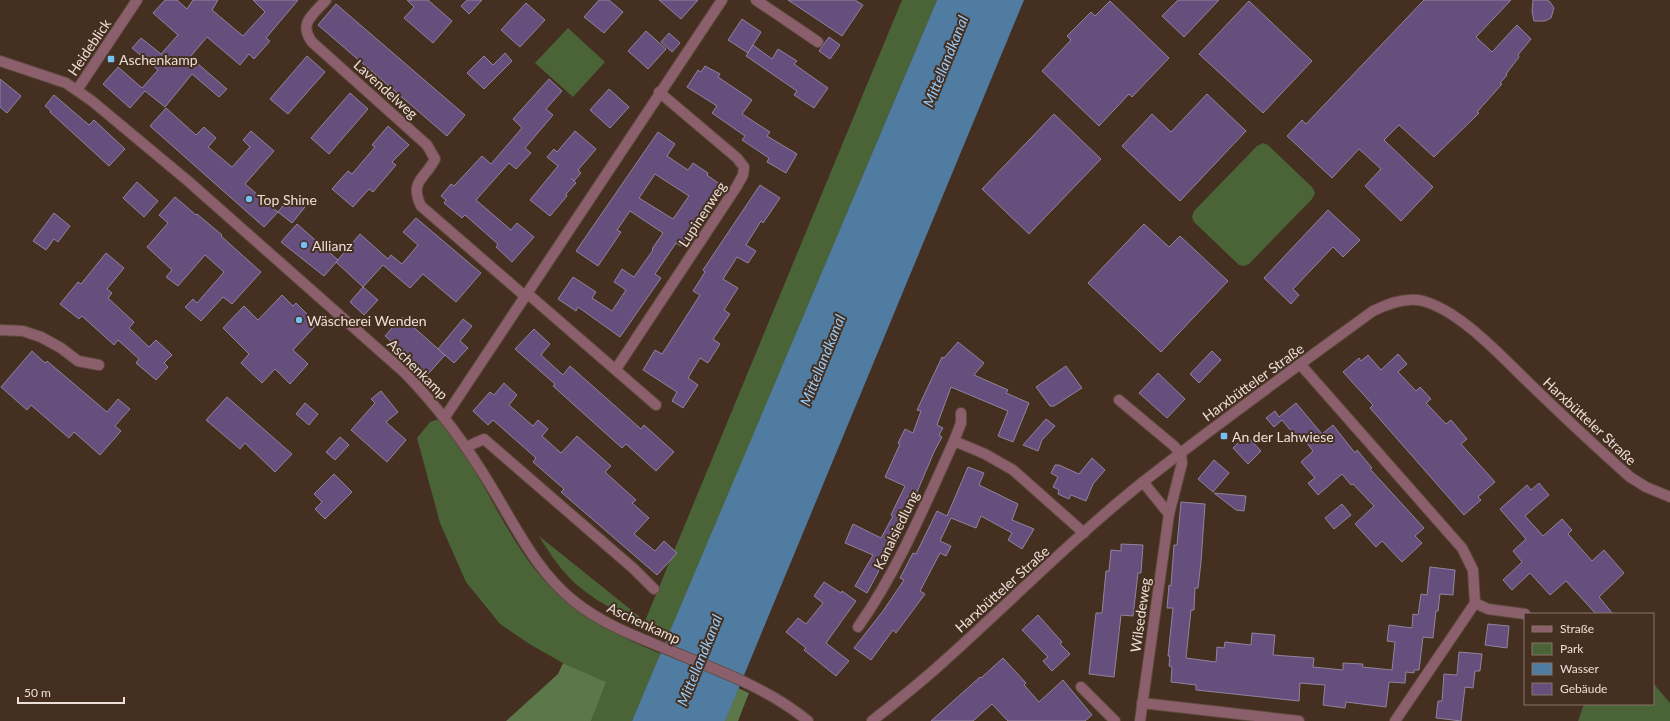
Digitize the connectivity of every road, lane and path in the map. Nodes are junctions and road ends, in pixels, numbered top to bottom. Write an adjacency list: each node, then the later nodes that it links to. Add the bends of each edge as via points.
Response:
1 (137, 0): 7 (street, Heideblick)
2 (326, 0): 9 (street, Lavendelweg, via 307,23 307,36 427,145 435,159 416,187 421,206)
3 (722, 0): 8 (street)
4 (756, 0): 5 (street)
5 (818, 42)
6 (0, 61): 7 (street, Aschenkamp, via 57,79)
7 (77, 90): 17 (street, Aschenkamp, via 176,171 405,373)
8 (659, 92): 9 (street); 13 (street, Lupinenweg, via 737,158 744,167 743,175)
9 (527, 295): 13 (street); 17 (street)
10 (0, 330): 12 (street, via 23,331 41,337 78,361)
11 (1300, 364): 20 (street, Harxbütteler Straße); 22 (street, Harxbütteler Straße, via 1373,311 1389,303 1420,300 1435,305 1466,326 1493,349 1630,477 1646,488); 26 (street, via 1462,548 1473,570)
12 (99, 365)
13 (616, 369): 15 (street)
14 (1120, 400): 20 (street)
15 (656, 405)
16 (961, 413): 18 (street, Kanalsiedlung, via 961,423)
17 (445, 417): 19 (street, Aschenkamp)
18 (954, 441): 24 (street, via 985,454 1012,470); 28 (street, Kanalsiedlung, via 902,552)
19 (466, 447): 25 (street, via 484,439); 31 (street, Aschenkamp, via 526,547 546,574 574,601 624,632 756,687)
20 (1181, 454): 21 (street, Harxbütteler Straße); 23 (street, Wilsedeweg, via 1182,464)
21 (1143, 482): 23 (street); 24 (street, Harxbütteler Straße)
22 (1670, 497)
23 (1169, 514): 30 (street, Wilsedeweg)
24 (1084, 533): 32 (street, Harxbütteler Straße, via 941,664)
25 (654, 589)
26 (1475, 603): 27 (street, via 1488,608); 36 (street)
27 (1524, 614)
28 (858, 627)
29 (1081, 687): 33 (street)
30 (1142, 703): 34 (street, Wilsedeweg); 35 (street)
31 (808, 721)
32 (872, 721)
33 (1115, 721)
34 (1140, 721)
35 (1299, 721)
36 (1395, 721)

